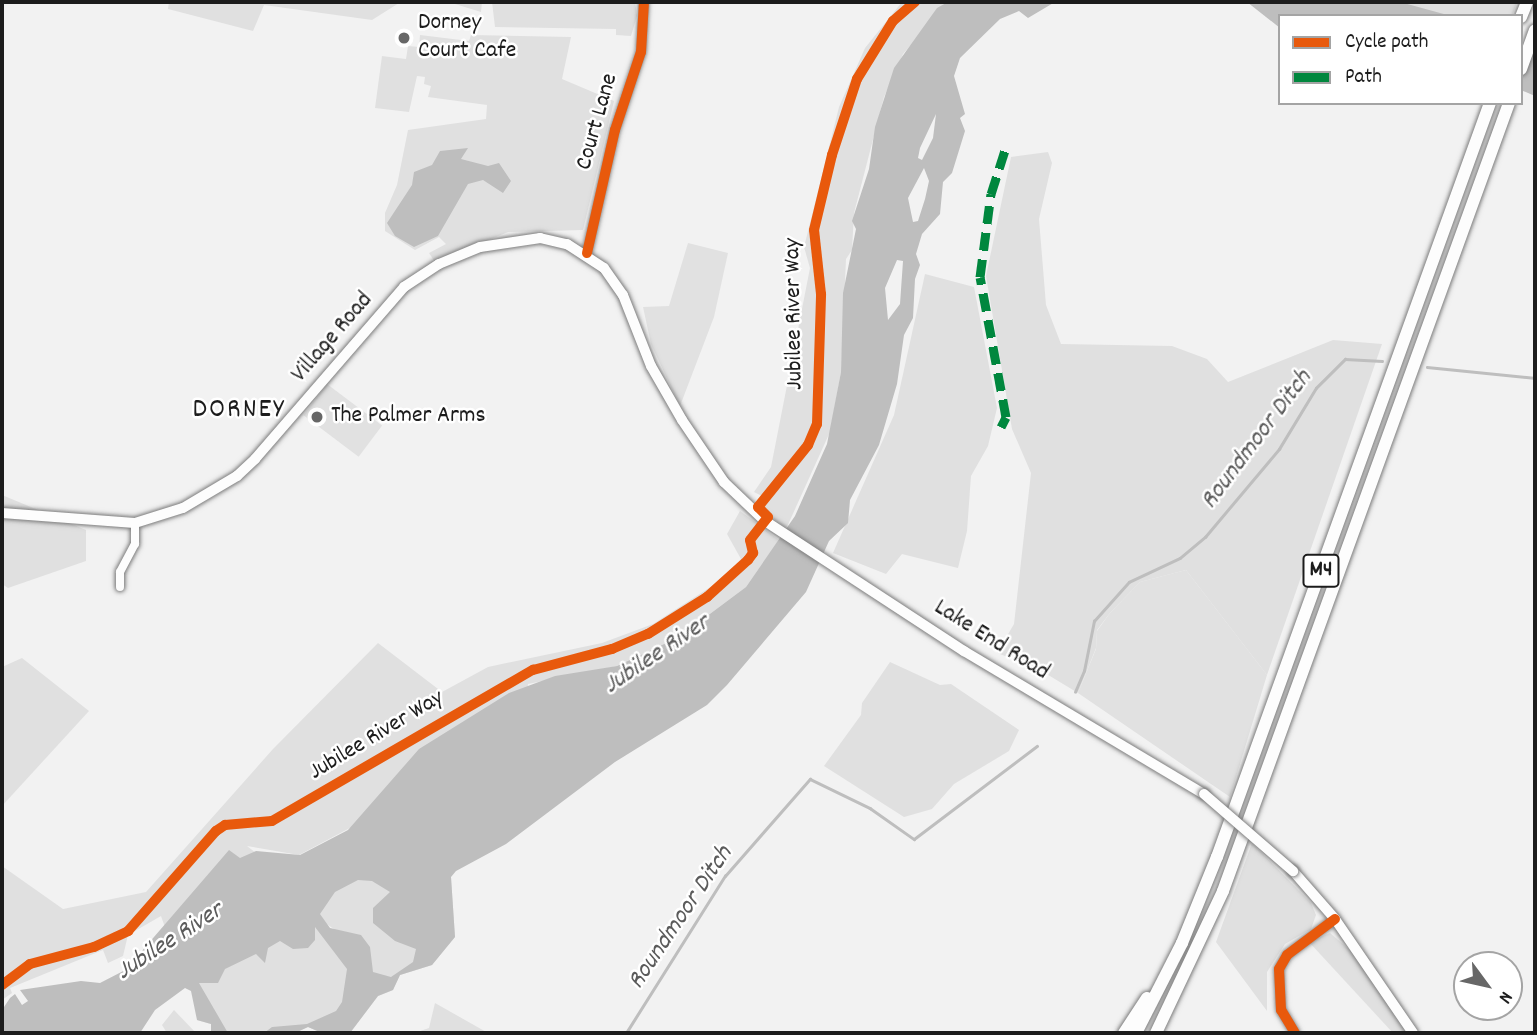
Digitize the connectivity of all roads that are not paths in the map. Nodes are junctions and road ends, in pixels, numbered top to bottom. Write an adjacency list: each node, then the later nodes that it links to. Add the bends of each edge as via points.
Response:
1 (644, 2): 6 (street, Court Lane, via 641,52 615,130)
2 (1534, 35): 3 (highway)
3 (1523, 64)
4 (1489, 105): 11 (highway, M4)
5 (1508, 105): 14 (highway, M4, via 1223,891)
6 (587, 253): 8 (main road, Village Road, via 540,238 513,239 439,264 404,287 237,476 183,508); 10 (main road, Lake End Road, bridge, via 623,295 651,366 699,448 724,482 777,531 964,651 1204,794 1293,871)
7 (2, 513): 8 (main road)
8 (135, 523): 9 (street, via 135,544 120,572)
9 (120, 587)
10 (1335, 919): 15 (street, via 1287,956 1279,969 1281,1010); 16 (main road, Lake End Road)
11 (1182, 943): 12 (highway, M4); 13 (highway, M4)
12 (1124, 1033)
13 (1136, 1033)
14 (1156, 1033)
15 (1295, 1033)
16 (1413, 1033)

